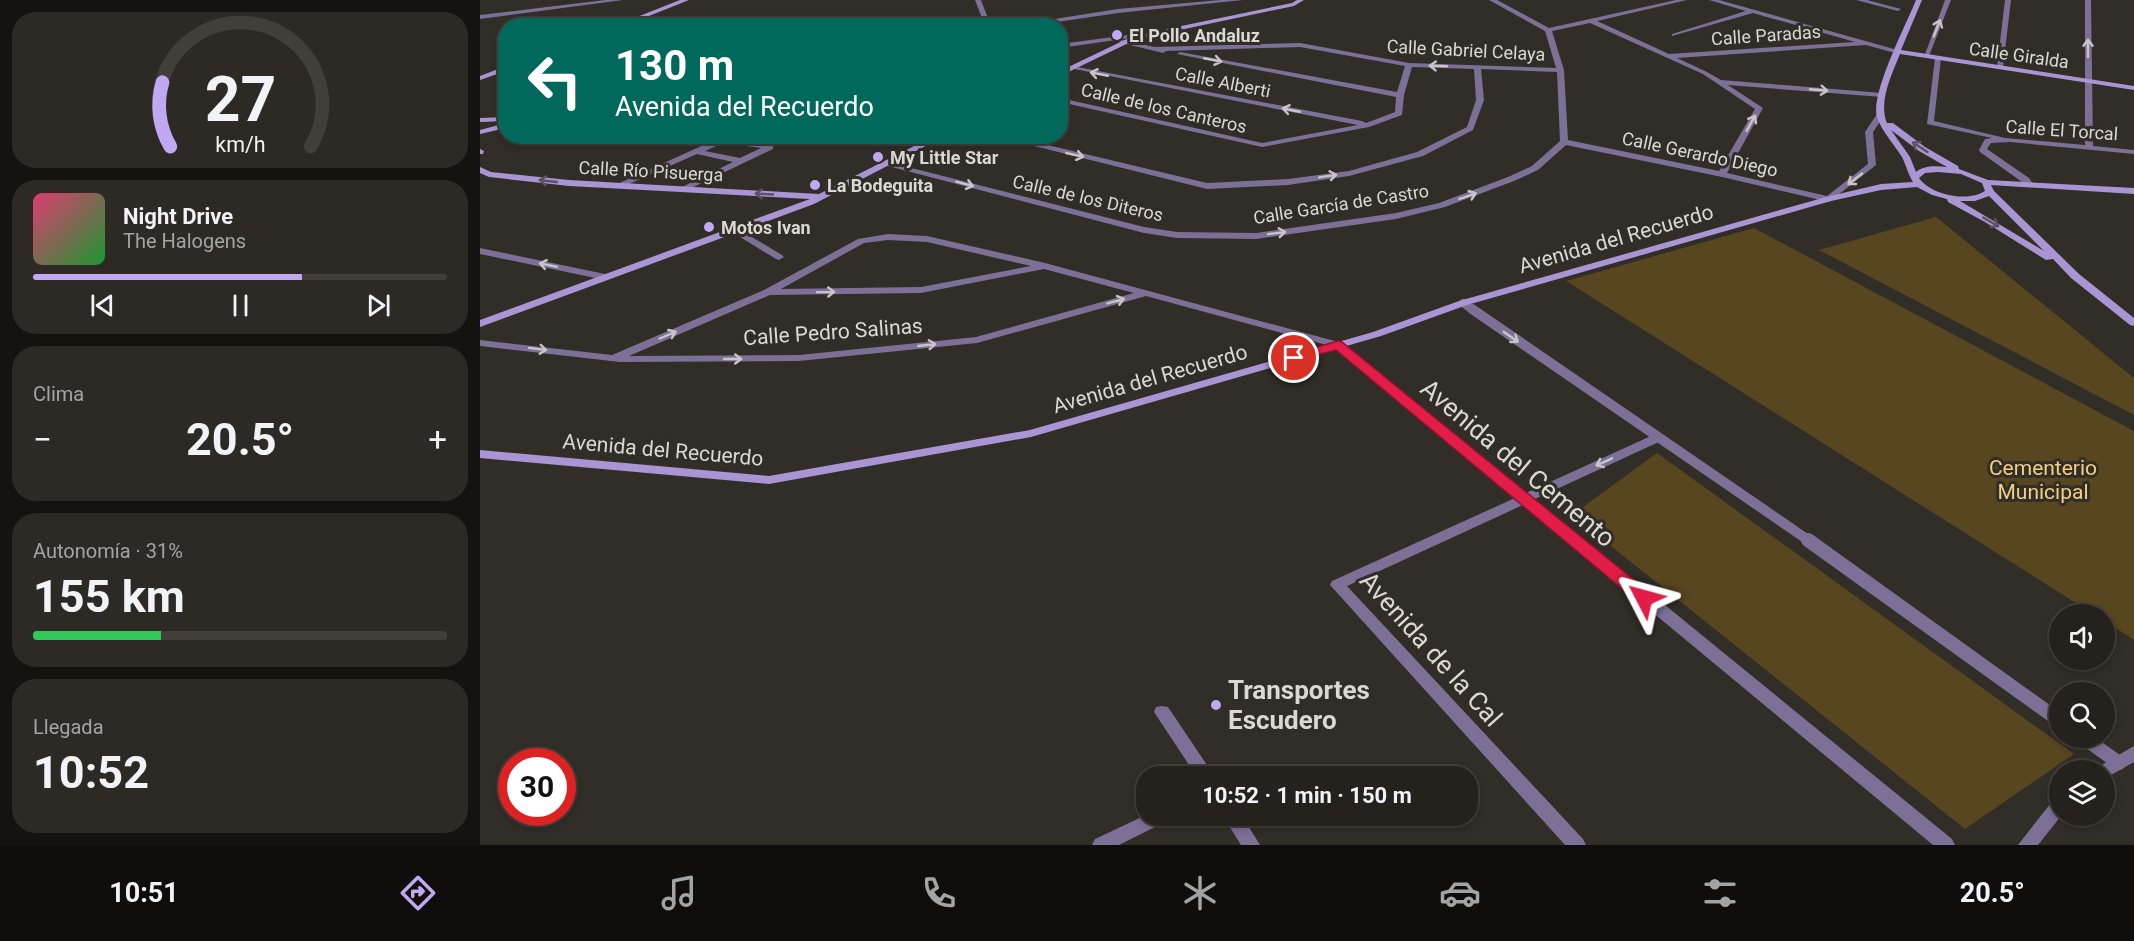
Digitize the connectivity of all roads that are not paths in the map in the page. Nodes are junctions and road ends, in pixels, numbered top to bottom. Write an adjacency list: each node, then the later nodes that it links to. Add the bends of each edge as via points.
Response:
1 (620, 0): 18 (street)
2 (686, 0): 19 (street)
3 (978, 0): 20 (street)
4 (1240, 0): 21 (street)
5 (1301, 0): 25 (street)
6 (1491, 0): 23 (street)
7 (1684, 0): 22 (street)
8 (1712, 0): 16 (street)
9 (1859, 0): 15 (street)
10 (1902, 0): 15 (street)
11 (1919, 0): 17 (street)
12 (1948, 0): 32 (street, one-way to 12)
13 (2008, 0): 35 (street)
14 (2088, 0): 42 (street, one-way to 14)
15 (1898, 9): 17 (street)
16 (1752, 11): 24 (street); 27 (street)
17 (1914, 14): 30 (street)
18 (480, 17)
19 (638, 18)
20 (984, 18)
21 (1068, 18)
22 (1592, 21): 23 (street); 31 (street)
23 (1548, 30): 39 (street)
24 (1674, 35)
25 (1135, 37): 26 (street); 28 (street)
26 (1121, 42): 29 (street); 36 (street)
27 (1866, 43): 30 (street); 31 (street, Calle Paradas)
28 (1068, 45)
29 (1156, 49): 34 (street, Calle Gabriel Celaya, via 1300,45); 45 (street, one-way to 45)
30 (1899, 52): 32 (street, Calle Giralda); 46 (street)
31 (1668, 56): 43 (street)
32 (1926, 56): 33 (street, Calle Giralda)
33 (1938, 58): 35 (street, Calle Giralda); 54 (street, via 1930,122)
34 (1409, 65): 37 (street, Calle Gabriel Celaya, one-way to 34); 45 (street)
35 (2000, 67): 42 (street, Calle Giralda)
36 (1072, 68): 38 (street); 51 (street, Calle Alberti, one-way to 36)
37 (1477, 68): 39 (street, Calle Gabriel Celaya); 59 (street, one-way to 37, via 1207,186 1288,182 1348,173 1420,154 1470,128 1480,100)
38 (1068, 70)
39 (1560, 70): 55 (street)
40 (498, 71): 41 (street)
41 (480, 78)
42 (2088, 80): 44 (street, Calle Giralda); 61 (street)
43 (1719, 82): 46 (street, one-way to 46); 68 (street, one-way to 43, via 1759,108)
44 (2134, 88)
45 (1400, 95): 51 (street, via 1399,113)
46 (1882, 95): 48 (street)
47 (1068, 102): 51 (street, Calle de los Canteros, via 1262,145)
48 (1880, 116): 67 (street, one-way to 48, via 1922,149); 69 (street); 77 (street, one-way to 77, via 1869,132 1872,165)
49 (498, 119): 50 (street)
50 (480, 120)
51 (1369, 125)
52 (498, 128): 53 (street)
53 (480, 132)
54 (2010, 140): 61 (street, Calle El Torcal); 70 (street, Calle El Torcal, via 1988,141 1983,150 2026,178)
55 (1564, 142): 68 (street, Calle Gerardo Diego); 79 (street, Calle García de Castro, one-way to 55, via 1256,236 1396,216 1442,205 1535,168)
56 (712, 144): 62 (street)
57 (752, 144): 60 (street)
58 (926, 144): 65 (street)
59 (1031, 144)
60 (759, 145): 64 (street, via 770,147)
61 (2090, 148): 63 (street, Calle El Torcal)
62 (695, 151): 64 (street); 71 (street)
63 (2134, 152)
64 (742, 160): 73 (street)
65 (888, 165): 76 (street); 79 (street, Calle de los Diteros, one-way to 79, via 1104,221)
66 (480, 170): 71 (street, Calle Río Pisuerga, one-way to 66)
67 (1964, 172): 69 (street, Avenida del Recuerdo, via 1930,169 1922,171); 72 (street)
68 (1722, 174): 77 (street, Calle Gerardo Diego)
69 (1917, 181): 75 (street); 77 (street, Avenida del Recuerdo)
70 (2029, 184): 72 (street); 74 (street)
71 (616, 186): 73 (street, Calle Río Pisuerga)
72 (1988, 187): 75 (street, via 1981,197); 83 (street)
73 (682, 189): 76 (street, Calle Río Pisuerga, one-way to 73)
74 (2134, 191)
75 (1939, 194): 83 (street, one-way to 83, via 1988,220)
76 (822, 197): 78 (street)
77 (1829, 199): 87 (street, Avenida del Recuerdo)
78 (735, 230): 81 (street); 84 (street)
79 (1177, 235)
80 (480, 251): 84 (street, one-way to 80)
81 (779, 257)
82 (1045, 266): 85 (street, one-way to 82, via 921,290); 85 (street, via 927,238 888,237 861,241); 86 (street)
83 (2075, 276): 88 (street)
84 (605, 277): 89 (street)
85 (768, 292): 92 (street, one-way to 85)
86 (1146, 293): 91 (street); 92 (street, Calle Pedro Salinas, one-way to 86, via 800,358 977,340)
87 (1463, 303): 91 (street, Avenida del Recuerdo); 93 (lane, one-way to 93)
88 (2134, 323)
89 (480, 324)
90 (480, 343): 92 (street, Calle Pedro Salinas, one-way to 92)
91 (1338, 345): 94 (street, Avenida del Recuerdo, via 1031,433 769,480); 95 (street, Avenida del Cemento)
92 (614, 358)
93 (1657, 438): 95 (street, Avenida de la Cal, one-way to 95); 97 (lane, via 1787,525)
94 (480, 454)
95 (1523, 498): 108 (street, Avenida de la Cal, via 1336,585); 109 (street, Avenida del Cemento)
96 (1162, 711): 101 (street)
97 (2049, 712)
98 (2093, 748): 100 (lane)
99 (2134, 753): 102 (street)
100 (2105, 760)
101 (1199, 766)
102 (2115, 766)
103 (2049, 818): 110 (street)
104 (1140, 826): 106 (street)
105 (1239, 826): 107 (street)
106 (1101, 845)
107 (1251, 845)
108 (1577, 845)
109 (1946, 845)
110 (2027, 845)

